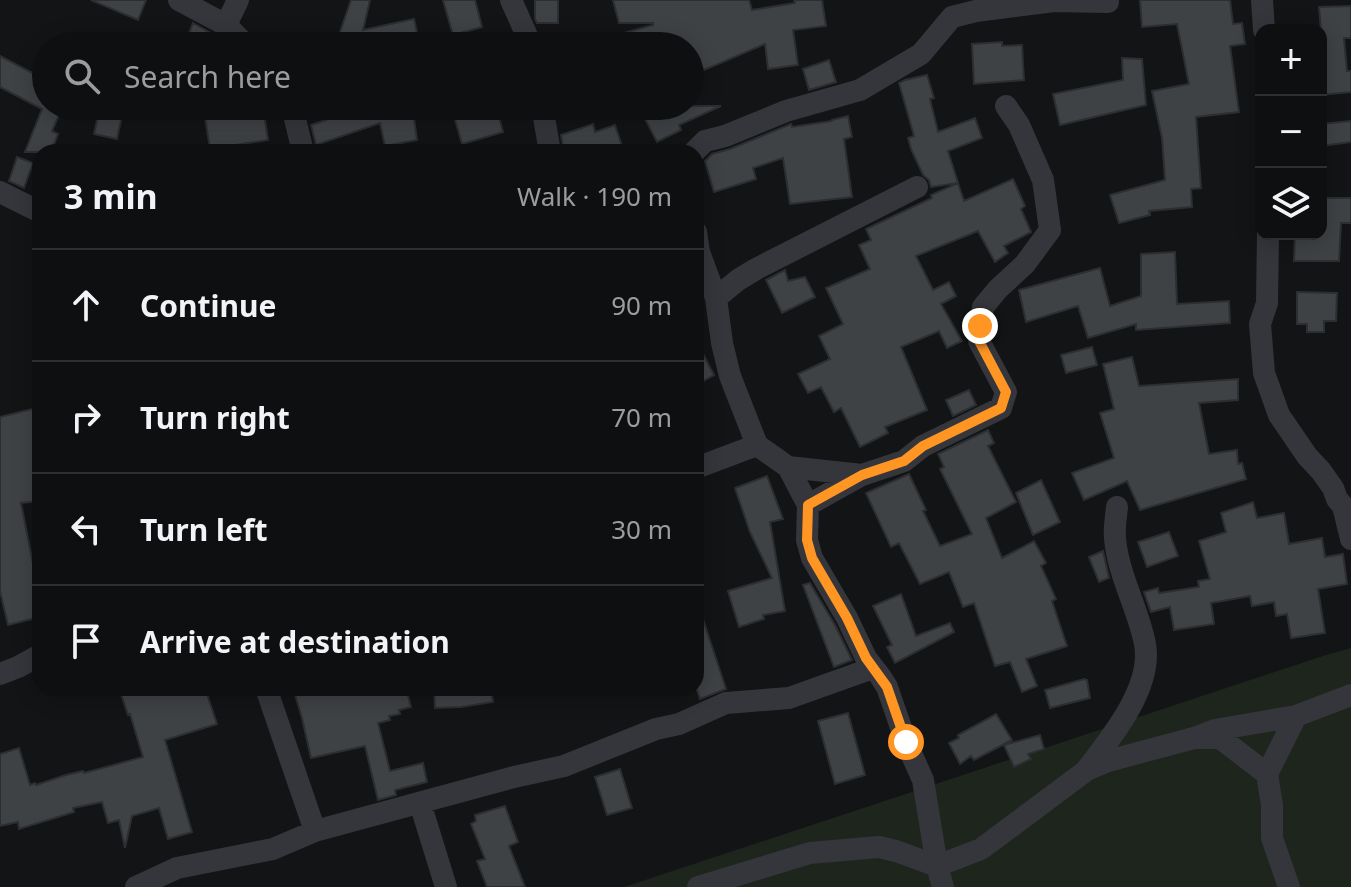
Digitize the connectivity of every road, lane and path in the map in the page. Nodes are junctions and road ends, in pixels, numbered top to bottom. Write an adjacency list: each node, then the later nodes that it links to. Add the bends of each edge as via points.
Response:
1 (179, 0): 9 (street)
2 (238, 0): 9 (street)
3 (511, 0): 11 (street)
4 (530, 0): 12 (street)
5 (1262, 0): 8 (street)
6 (1108, 2): 7 (street, via 1054,1 976,11)
7 (948, 8): 18 (street, via 921,54 860,90 786,111)
8 (1264, 24)
9 (226, 25): 10 (street)
10 (233, 32)
11 (525, 32)
12 (531, 32)
13 (1006, 106): 28 (street, via 1043,180 1050,230 983,307 979,341 1006,392 1001,408 923,446 904,461)
14 (295, 120): 16 (street)
15 (544, 120): 17 (street)
16 (301, 144)
17 (549, 144)
18 (702, 144)
19 (917, 187): 24 (street, via 756,269)
20 (0, 192): 21 (street)
21 (32, 208)
22 (1268, 240): 31 (street, via 1267,303 1260,324 1264,373 1279,415 1343,506)
23 (704, 266): 24 (street)
24 (716, 298): 25 (street, via 730,376)
25 (757, 445): 26 (street); 27 (street)
26 (704, 465)
27 (788, 467): 28 (street); 29 (street)
28 (862, 475): 29 (street)
29 (808, 505): 33 (street, via 812,558)
30 (1117, 507): 39 (street, via 1115,538 1146,647 1144,670 1123,721)
31 (1351, 539)
32 (32, 659): 34 (street)
33 (873, 668): 41 (street, via 789,698 726,703 564,766); 43 (street, via 887,687 923,780)
34 (0, 674)
35 (1351, 695): 37 (street)
36 (269, 696): 42 (street)
37 (1296, 716): 38 (street); 40 (street)
38 (1194, 738): 39 (street); 40 (street, via 1220,738)
39 (1087, 770): 43 (street)
40 (1267, 774): 47 (street, via 1272,838)
41 (420, 803): 42 (street); 45 (street)
42 (315, 831): 44 (street, via 273,849 177,868)
43 (940, 876): 46 (street, via 879,847 810,853)
44 (136, 887)
45 (446, 887)
46 (698, 887)
47 (1289, 887)

